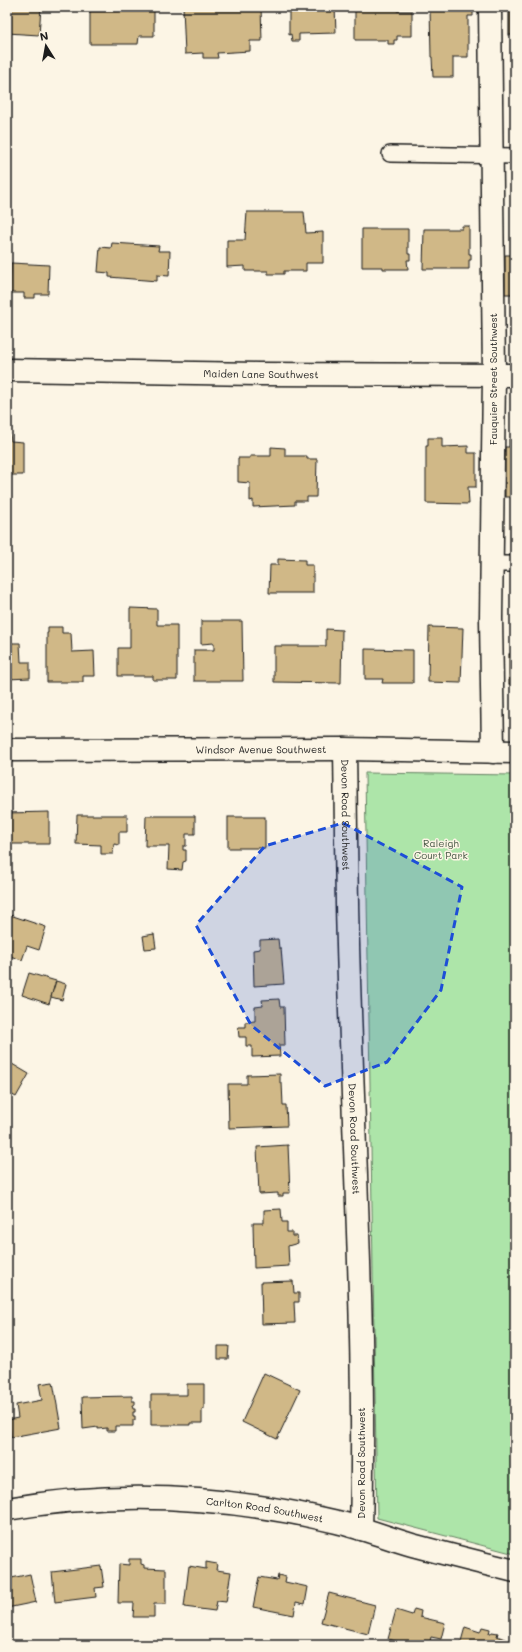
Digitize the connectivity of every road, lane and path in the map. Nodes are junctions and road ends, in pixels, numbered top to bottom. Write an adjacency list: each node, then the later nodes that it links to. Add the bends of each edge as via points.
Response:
1 (490, 7): 3 (street, Fauquier Street Southwest)
2 (390, 154): 3 (lane)
3 (491, 156): 4 (lane); 7 (street, Fauquier Street Southwest)
4 (515, 156)
5 (7, 370): 7 (street, Maiden Lane Southwest)
6 (515, 375): 7 (street, Maiden Lane Southwest)
7 (494, 376): 8 (street, Fauquier Street Southwest)
8 (492, 564): 9 (lane); 12 (street, Fauquier Street Southwest)
9 (515, 564)
10 (346, 749): 11 (street, Windsor Avenue Southwest); 12 (street, Windsor Avenue Southwest); 15 (street, Devon Road Southwest, via 348,945 363,1470)
11 (7, 750)
12 (493, 752): 13 (street, Windsor Avenue Southwest)
13 (515, 752)
14 (7, 1509): 15 (street, Carlton Road Southwest, via 46,1502 97,1498 173,1498 281,1510)
15 (361, 1529): 16 (street, Carlton Road Southwest, via 411,1545)
16 (515, 1571)

